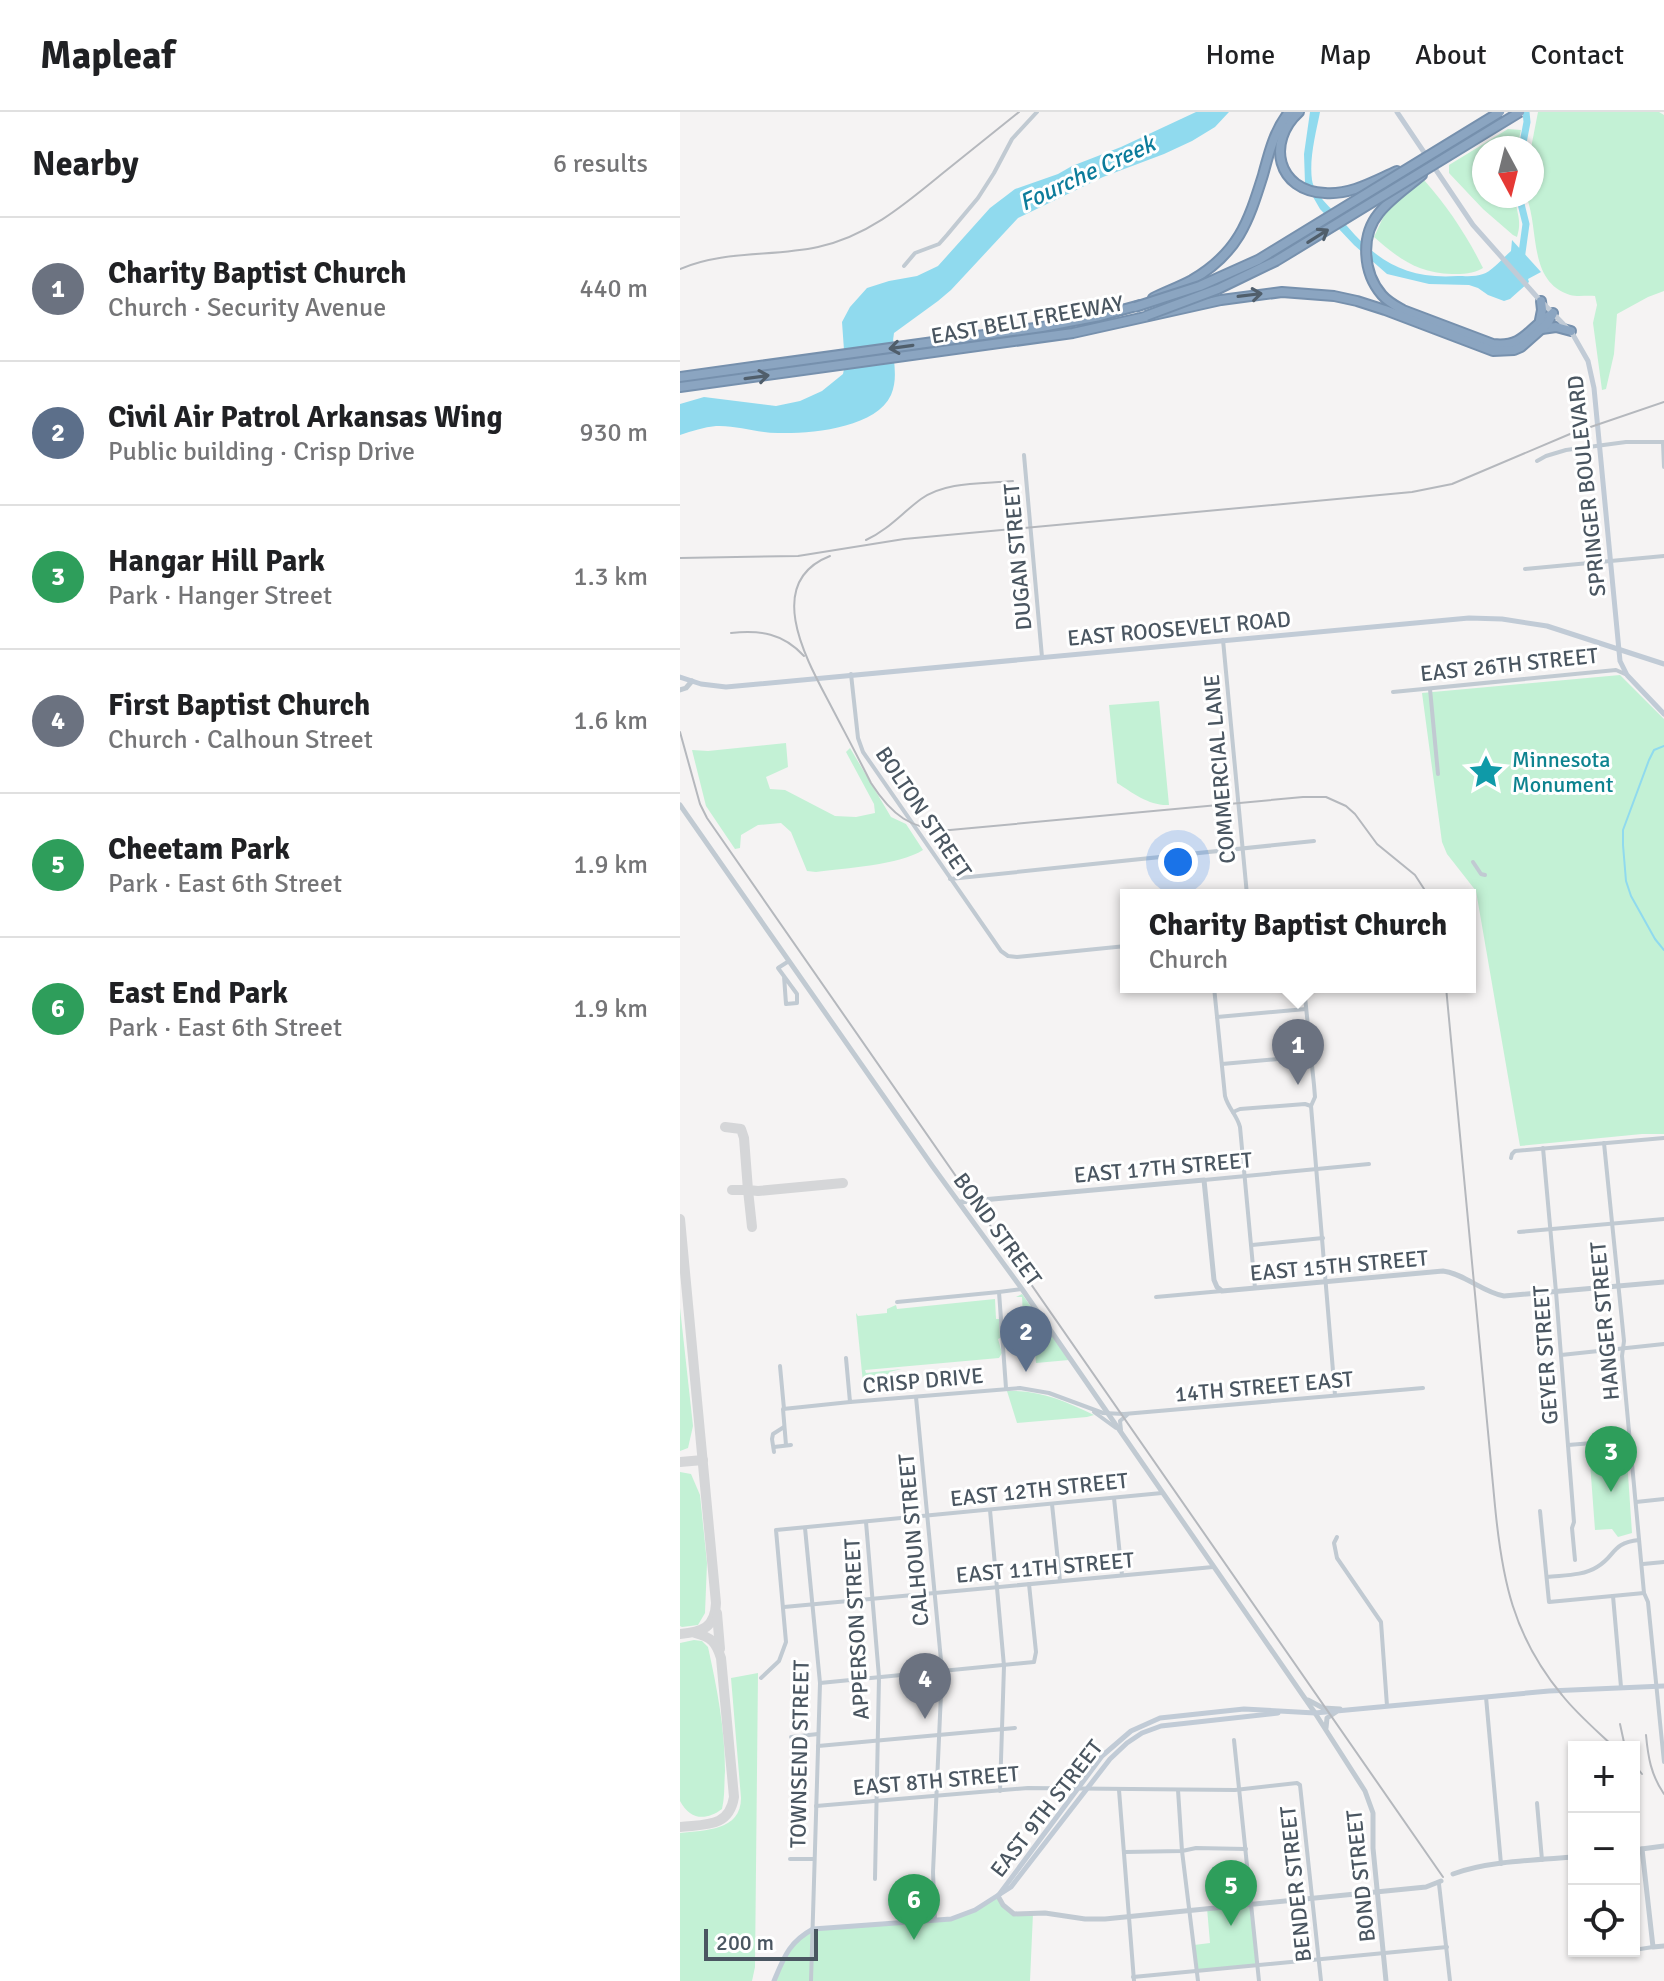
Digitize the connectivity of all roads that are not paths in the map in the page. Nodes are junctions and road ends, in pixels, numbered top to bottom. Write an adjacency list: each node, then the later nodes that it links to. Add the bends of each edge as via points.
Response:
1 (1037, 112): 9 (street, via 1012,139 976,202 939,244 917,252)
2 (1289, 112): 11 (highway, bridge, via 1275,136 1238,239 1207,270)
3 (1299, 112): 7 (highway, bridge, via 1280,138 1279,150 1286,175 1310,191 1354,189)
4 (1397, 112): 10 (main road, SPRINGER BOULEVARD, via 1457,204)
5 (1500, 112): 7 (highway, EAST BELT FREEWAY, bridge)
6 (1520, 112): 8 (highway, EAST BELT FREEWAY, bridge)
7 (1420, 162): 11 (highway, EAST BELT FREEWAY, bridge, via 1258,260)
8 (1426, 171): 13 (highway, EAST BELT FREEWAY, one-way to 8, bridge, via 1255,272); 16 (highway, bridge, via 1371,227 1366,255 1372,282 1403,310)
9 (904, 266)
10 (1539, 299): 12 (main road, SPRINGER BOULEVARD); 14 (highway)
11 (1135, 307): 17 (highway, EAST BELT FREEWAY, one-way to 17, via 1042,327)
12 (1553, 313): 14 (highway); 15 (main road, SPRINGER BOULEVARD)
13 (1146, 316): 16 (highway, one-way to 16, bridge, via 1243,296 1308,293 1385,310 1493,351); 18 (highway, EAST BELT FREEWAY, one-way to 13, via 1061,335)
14 (1541, 325): 15 (highway); 16 (highway, via 1528,342)
15 (1571, 331): 20 (main road, SPRINGER BOULEVARD, via 1590,366)
16 (1513, 347)
17 (680, 377)
18 (680, 387)
19 (1663, 443): 20 (street); 23 (street)
20 (1600, 447): 22 (street, via 1566,450); 25 (main road, SPRINGER BOULEVARD)
21 (1024, 455): 29 (street, DUGAN STREET)
22 (1537, 461)
23 (1664, 467)
24 (1664, 556): 25 (street)
25 (1611, 560): 26 (street); 28 (main road, SPRINGER BOULEVARD)
26 (1525, 569)
27 (1223, 640): 28 (main road, EAST ROOSEVELT ROAD, via 1488,618 1547,626); 29 (main road, EAST ROOSEVELT ROAD); 42 (street, COMMERCIAL LANE)
28 (1619, 649): 30 (main road, EAST ROOSEVELT ROAD); 32 (main road, SPRINGER BOULEVARD)
29 (1042, 657): 31 (main road, EAST ROOSEVELT ROAD)
30 (1664, 664)
31 (851, 674): 34 (main road, EAST ROOSEVELT ROAD, via 726,687); 45 (street, BOLTON STREET, via 863,752)
32 (1627, 675): 35 (street, EAST 26TH STREET, via 1616,670); 38 (main road, SPRINGER BOULEVARD)
33 (680, 677): 34 (main road, EAST ROOSEVELT ROAD)
34 (692, 681): 36 (street)
35 (1430, 688): 37 (street, EAST 26TH STREET); 39 (street)
36 (680, 690)
37 (1393, 692)
38 (1664, 714)
39 (1438, 774)
40 (680, 805): 48 (street, BOND STREET)
41 (1314, 841): 42 (street)
42 (1243, 849): 45 (street); 46 (street, COMMERCIAL LANE)
43 (1473, 862): 44 (street)
44 (1485, 875)
45 (950, 879): 47 (street, BOLTON STREET, via 1004,954)
46 (1246, 889)
47 (1120, 947)
48 (789, 961): 49 (street, via 778,968); 66 (street, BOND STREET)
49 (784, 976): 49 (street, via 797,994 797,1003 786,1004)
50 (1215, 993): 53 (street)
51 (1305, 993): 52 (street)
52 (1306, 1009): 53 (street); 54 (street)
53 (1217, 1017): 55 (street)
54 (1311, 1056): 55 (street); 56 (street)
55 (1222, 1064): 57 (street, via 1226,1102)
56 (1311, 1106): 57 (street); 63 (street)
57 (1233, 1112): 64 (street, via 1240,1127)
58 (1664, 1138): 59 (street)
59 (1604, 1143): 60 (street); 68 (street, HANGER STREET)
60 (1543, 1148): 61 (street, via 1515,1151); 69 (street, GEYER STREET)
61 (1511, 1158)
62 (1369, 1164): 63 (street, EAST 17TH STREET)
63 (1317, 1168): 64 (street, EAST 17TH STREET); 71 (street)
64 (1245, 1175): 65 (street, EAST 17TH STREET); 72 (street)
65 (1204, 1180): 66 (street, EAST 17TH STREET); 78 (street, via 1214,1280)
66 (959, 1202): 77 (street, BOND STREET)
67 (1664, 1219): 68 (street)
68 (1612, 1224): 69 (street); 75 (street, HANGER STREET)
69 (1549, 1229): 70 (street); 80 (street, GEYER STREET)
70 (1519, 1232)
71 (1323, 1238): 72 (street); 73 (street)
72 (1252, 1245): 76 (street)
73 (1327, 1282): 76 (street, EAST 15TH STREET); 80 (street, EAST 15TH STREET, via 1447,1271 1500,1296); 91 (street)
74 (1664, 1282): 75 (street, EAST 15TH STREET)
75 (1618, 1286): 80 (street, EAST 15TH STREET); 84 (street, HANGER STREET)
76 (1255, 1288): 78 (street, EAST 15TH STREET)
77 (1022, 1289): 79 (street); 90 (street, BOND STREET)
78 (1222, 1291): 81 (street, EAST 15TH STREET)
79 (999, 1292): 82 (street); 88 (street)
80 (1556, 1292): 85 (street, GEYER STREET)
81 (1156, 1297)
82 (897, 1302)
83 (1664, 1344): 84 (street)
84 (1622, 1349): 85 (street); 100 (street, HANGER STREET)
85 (1561, 1355): 101 (street, GEYER STREET)
86 (846, 1358): 93 (street, CRISP DRIVE)
87 (780, 1366): 95 (street)
88 (1006, 1388): 92 (street, CRISP DRIVE); 94 (street, CRISP DRIVE, via 1040,1390)
89 (1423, 1388): 91 (street, 14TH STREET EAST)
90 (1095, 1394): 94 (street, via 1095,1404); 96 (street, BOND STREET)
91 (1335, 1395): 97 (street, 14TH STREET EAST)
92 (916, 1397): 93 (street, CRISP DRIVE); 109 (street, CALHOUN STREET)
93 (850, 1402): 95 (street)
94 (1088, 1408): 96 (street, CRISP DRIVE); 99 (street, CRISP DRIVE)
95 (784, 1409): 98 (street)
96 (1108, 1413): 97 (street, 14TH STREET EAST); 99 (street, BOND STREET)
97 (1134, 1413): 99 (street, via 1120,1421)
98 (785, 1429): 98 (street, via 773,1434 774,1450 789,1445)
99 (1124, 1435): 102 (street, BOND STREET)
100 (1629, 1440): 101 (street); 105 (street, HANGER STREET)
101 (1568, 1445): 114 (street, GEYER STREET)
102 (1162, 1493): 103 (street, EAST 12TH STREET); 117 (street, BOND STREET)
103 (1114, 1497): 106 (street, EAST 12TH STREET); 118 (street)
104 (1664, 1499): 105 (street)
105 (1636, 1502): 113 (street, HANGER STREET)
106 (1052, 1503): 107 (street, EAST 12TH STREET); 120 (street)
107 (990, 1509): 109 (street, EAST 12TH STREET); 122 (street)
108 (1540, 1511): 119 (street)
109 (927, 1516): 110 (street, EAST 12TH STREET); 123 (street, CALHOUN STREET)
110 (866, 1522): 111 (street, EAST 12TH STREET); 126 (street, APPERSON STREET)
111 (804, 1527): 127 (street, TOWNSEND STREET); 128 (street, EAST 12TH STREET, via 776,1530)
112 (1337, 1537): 138 (street, via 1337,1558 1381,1622)
113 (1639, 1540): 116 (street, HANGER STREET); 119 (street, via 1623,1542 1593,1570)
114 (1575, 1560)
115 (1664, 1562): 116 (street)
116 (1642, 1564): 124 (street, HANGER STREET)
117 (1213, 1567): 118 (street, EAST 11TH STREET); 136 (street, BOND STREET)
118 (1122, 1575): 120 (street, EAST 11TH STREET)
119 (1547, 1577): 125 (street, via 1549,1602)
120 (1060, 1581): 121 (street, EAST 11TH STREET)
121 (1029, 1584): 122 (street, EAST 11TH STREET); 129 (street, via 1035,1661)
122 (997, 1587): 123 (street, EAST 11TH STREET); 129 (street)
123 (934, 1593): 126 (street, EAST 11TH STREET); 130 (street, CALHOUN STREET)
124 (1644, 1593): 125 (street); 134 (street, HANGER STREET)
125 (1613, 1596): 135 (street)
126 (872, 1599): 127 (street, EAST 11TH STREET); 131 (street, APPERSON STREET)
127 (812, 1605): 128 (street, EAST 11TH STREET); 133 (street, TOWNSEND STREET)
128 (784, 1607): 132 (street, via 784,1651)
129 (1004, 1666): 130 (street); 143 (street)
130 (942, 1671): 131 (street); 146 (street, CALHOUN STREET)
131 (879, 1677): 133 (street); 149 (street, APPERSON STREET)
132 (761, 1678)
133 (820, 1683): 145 (street, TOWNSEND STREET)
134 (1660, 1686): 135 (main road, EAST 9TH STREET); 151 (street, HANGER STREET)
135 (1621, 1687): 137 (main road, EAST 9TH STREET)
136 (1299, 1691): 139 (street, via 1323,1708); 141 (street, BOND STREET)
137 (1486, 1697): 138 (main road, EAST 9TH STREET); 172 (street)
138 (1387, 1706): 139 (main road, EAST 9TH STREET)
139 (1349, 1709): 141 (main road, EAST 9TH STREET); 144 (street, via 1328,1716)
140 (1303, 1711): 141 (main road, EAST 9TH STREET); 153 (main road, EAST 9TH STREET, via 1244,1709 1160,1718 1115,1744); 154 (main road, EAST 9TH STREET, via 1161,1726 1127,1743)
141 (1315, 1713): 144 (street, BOND STREET)
142 (1015, 1728): 143 (street)
143 (1002, 1729): 146 (street); 158 (street)
144 (1327, 1732): 176 (street, BOND STREET, via 1371,1805)
145 (818, 1734): 147 (street); 150 (street, TOWNSEND STREET)
146 (939, 1735): 149 (street); 159 (street, CALHOUN STREET)
147 (791, 1737)
148 (1234, 1740): 155 (street)
149 (878, 1741): 150 (street); 160 (street, APPERSON STREET)
150 (818, 1746): 162 (street, TOWNSEND STREET)
151 (1664, 1762)
152 (1299, 1783): 155 (street, EAST 8TH STREET); 178 (street, BENDER STREET)
153 (1078, 1789): 154 (street, EAST 8TH STREET); 158 (street, EAST 8TH STREET); 177 (main road, EAST 9TH STREET)
154 (1086, 1789): 156 (street, EAST 8TH STREET); 177 (main road, EAST 9TH STREET, via 1011,1887)
155 (1240, 1789): 157 (street, EAST 8TH STREET); 164 (street)
156 (1119, 1790): 157 (street, EAST 8TH STREET); 167 (street)
157 (1178, 1790): 166 (street)
158 (1000, 1791): 159 (street, EAST 8TH STREET)
159 (936, 1796): 160 (street, EAST 8TH STREET); 182 (street, CALHOUN STREET)
160 (876, 1801): 162 (street, EAST 8TH STREET); 174 (street, APPERSON STREET)
161 (1537, 1803): 171 (street)
162 (816, 1806): 170 (street, TOWNSEND STREET)
163 (1664, 1846): 165 (street)
164 (1246, 1849): 166 (street); 179 (street)
165 (1642, 1849): 186 (street)
166 (1182, 1851): 167 (street); 180 (street)
167 (1124, 1852): 181 (street)
168 (1568, 1858): 171 (street)
169 (790, 1859): 170 (street)
170 (814, 1859): 183 (street, TOWNSEND STREET)
171 (1542, 1860): 172 (street)
172 (1501, 1864): 173 (street)
173 (1453, 1874)
174 (875, 1879)
175 (1440, 1882): 176 (street); 185 (street)
176 (1377, 1891): 178 (street); 188 (street, BOND STREET)
177 (998, 1896): 181 (street, via 1014,1914); 182 (main road, via 975,1910)
178 (1312, 1899): 179 (street); 189 (street, BENDER STREET)
179 (1250, 1904): 180 (street); 190 (street)
180 (1189, 1910): 181 (street); 191 (street)
181 (1127, 1916): 192 (street)
182 (935, 1920): 183 (main road)
183 (813, 1929): 193 (main road, via 790,1946); 194 (street, TOWNSEND STREET)
184 (1664, 1946): 186 (street)
185 (1447, 1947): 188 (street); 199 (street)
186 (1653, 1947): 187 (street)
187 (1640, 1949)
188 (1384, 1953): 189 (street); 198 (street, BOND STREET)
189 (1319, 1960): 190 (street); 197 (street, BENDER STREET)
190 (1257, 1966): 191 (street); 196 (street)
191 (1197, 1972): 192 (street); 195 (street)
192 (1134, 1979)
193 (774, 1981)
194 (811, 1981)
195 (1198, 1981)
196 (1259, 1981)
197 (1321, 1981)
198 (1386, 1981)
199 (1450, 1981)

